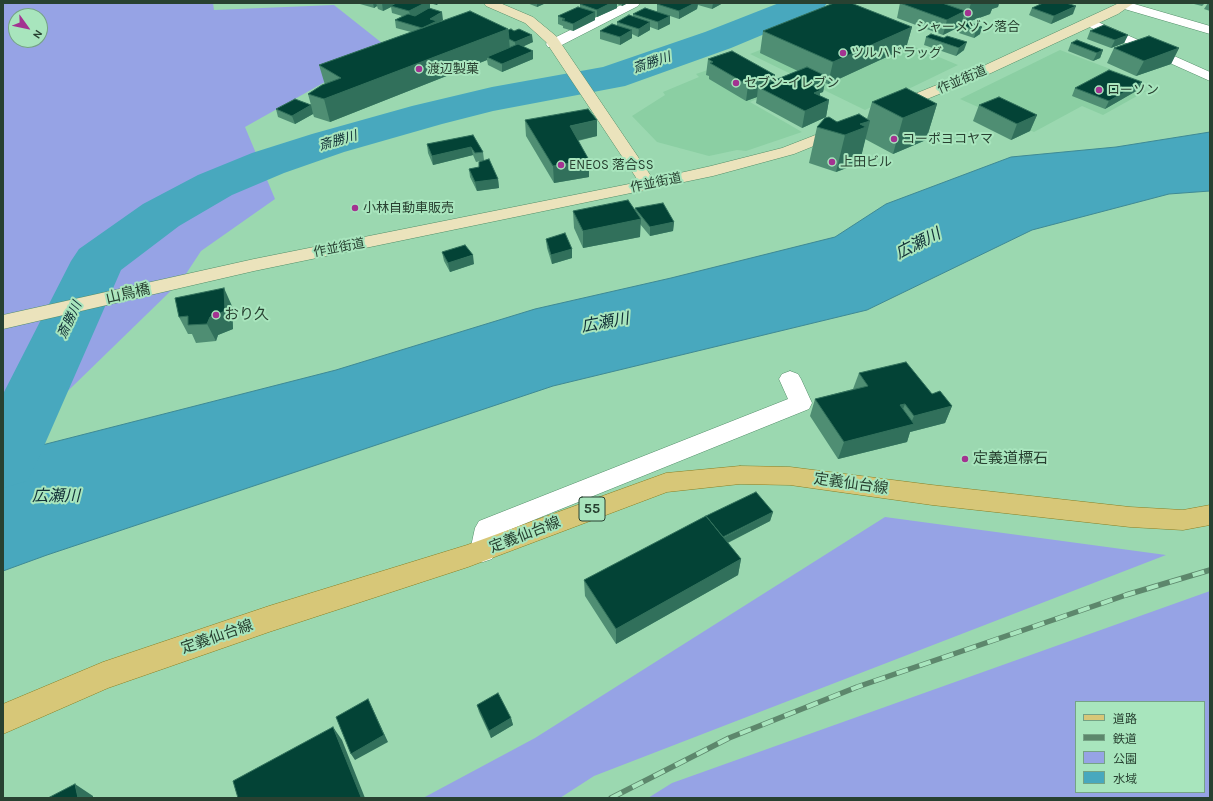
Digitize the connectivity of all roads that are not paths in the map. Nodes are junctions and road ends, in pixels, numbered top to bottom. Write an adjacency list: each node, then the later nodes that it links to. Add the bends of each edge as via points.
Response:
1 (490, 3): 6 (street, via 529,20)
2 (634, 3): 6 (street)
3 (1127, 4): 4 (street, 作並街道); 5 (street)
4 (1089, 22): 7 (street); 8 (street, 作並街道, via 986,70)
5 (1210, 30)
6 (553, 44): 10 (street)
7 (1210, 77)
8 (884, 112)
9 (854, 124): 10 (street, 作並街道, via 788,151 750,163)
10 (648, 185): 11 (street, 作並街道, via 254,265)
11 (159, 287): 12 (street, 山鳥橋)
12 (3, 322)
13 (790, 379): 15 (street, via 801,403 488,528)
14 (1210, 515): 15 (main road, 定義仙台線 / 55, via 1183,520 1130,517 790,476 740,475 666,483)
15 (483, 551): 16 (main road, 定義仙台線 / 55, via 269,619 103,676)
16 (3, 719)

